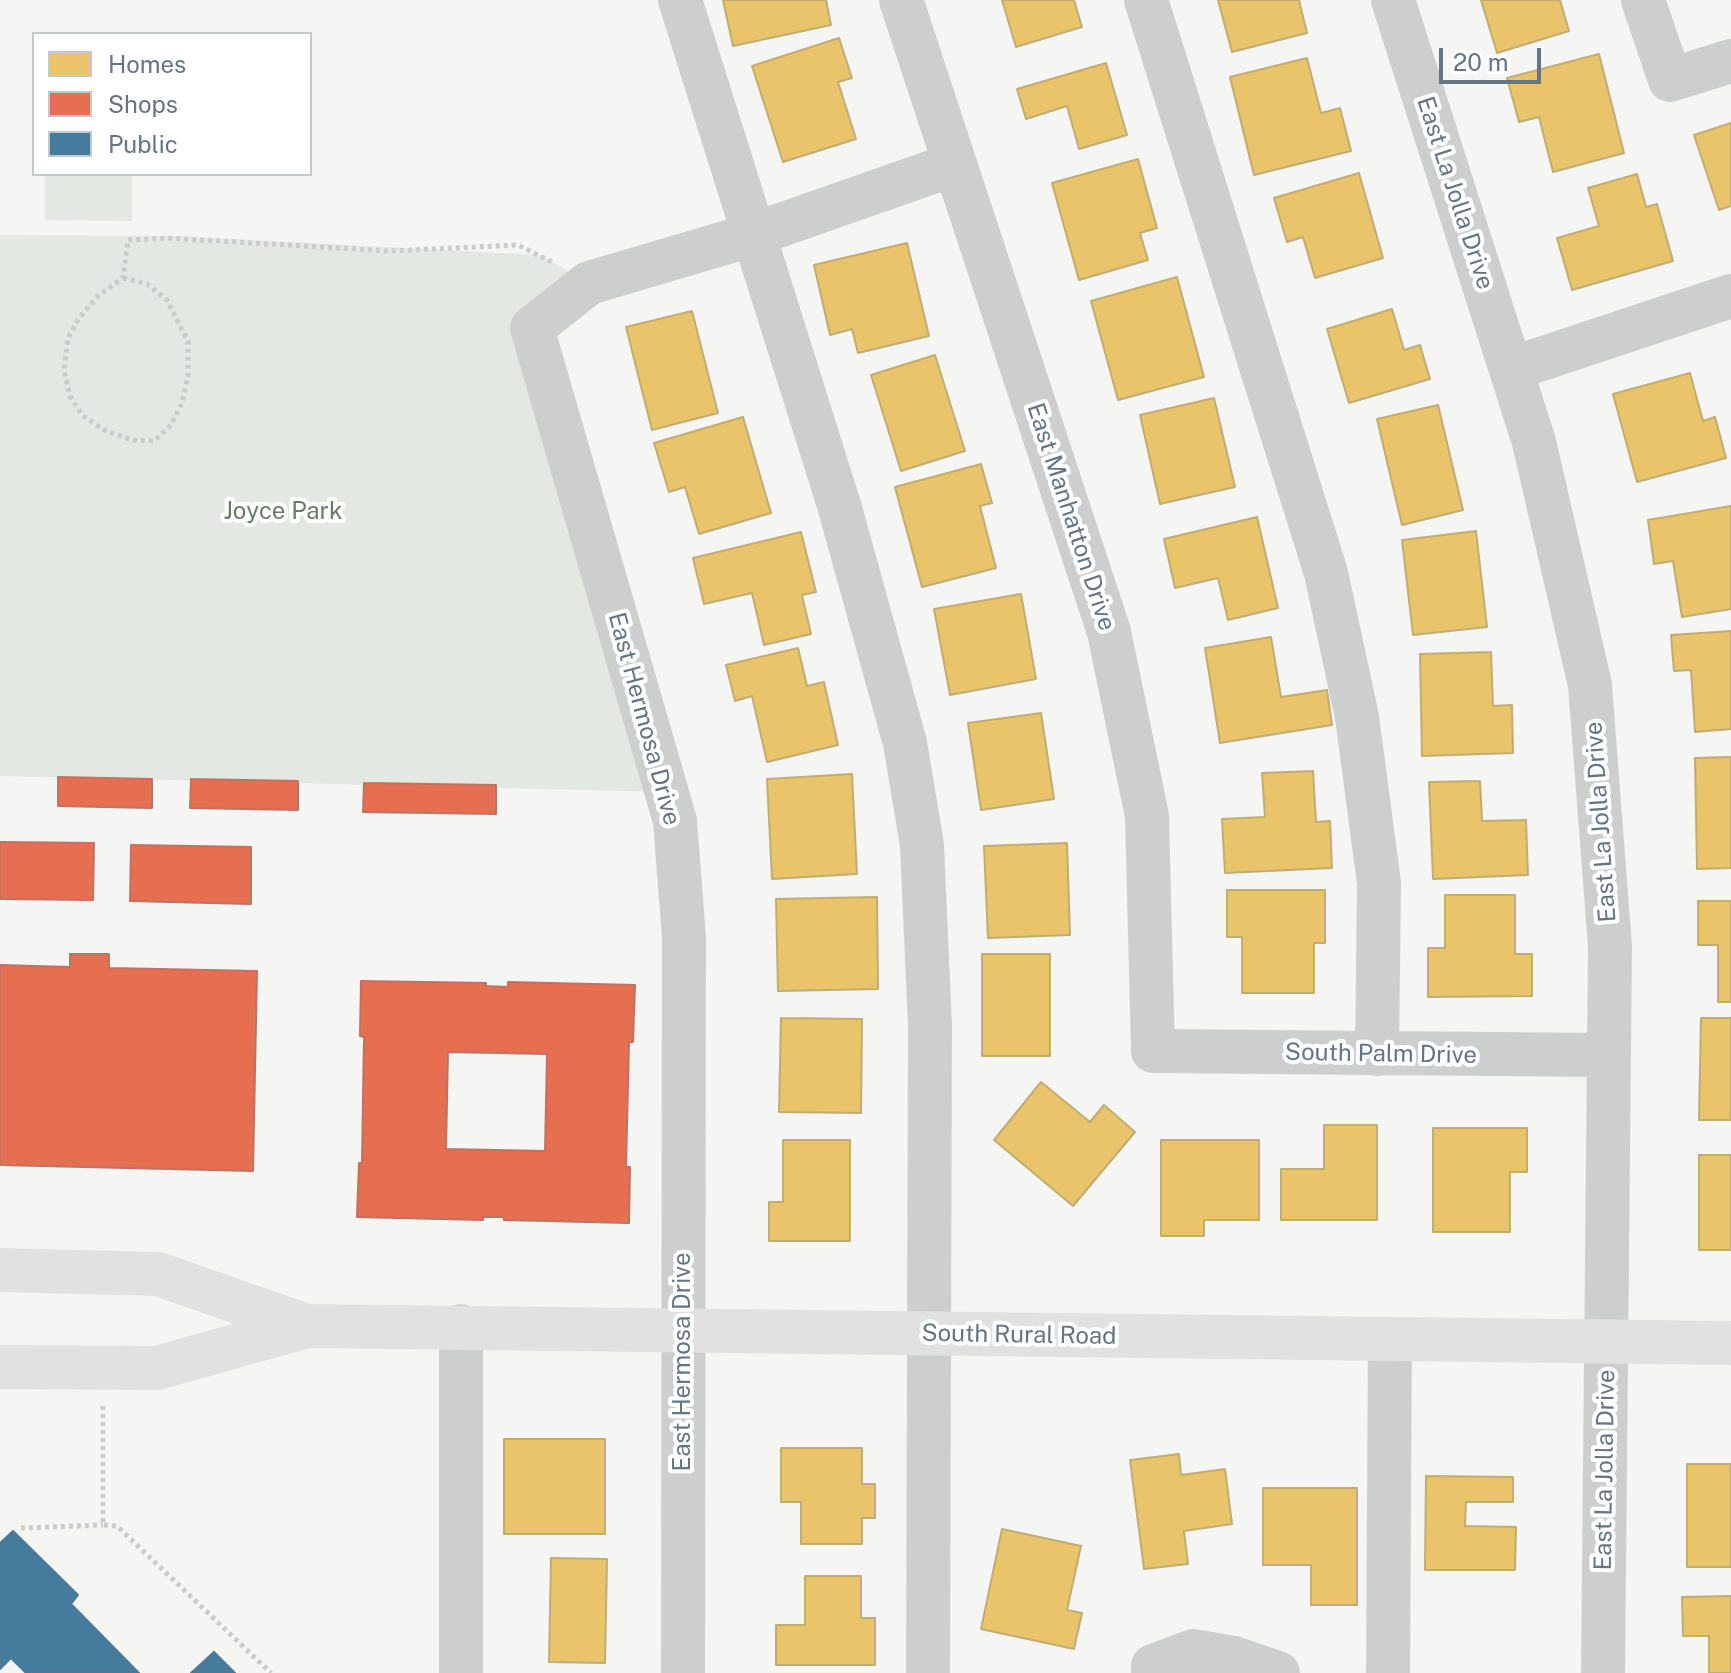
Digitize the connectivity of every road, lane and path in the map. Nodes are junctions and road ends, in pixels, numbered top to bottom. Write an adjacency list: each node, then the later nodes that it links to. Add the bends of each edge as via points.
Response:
1 (680, 0): 8 (street)
2 (901, 0): 7 (street, East Manhatton Drive)
3 (1146, 0): 14 (street, via 1326,573 1357,717 1379,883)
4 (1393, 0): 12 (street, East La Jolla Drive)
5 (1643, 0): 6 (street, via 1670,80)
6 (1731, 61)
7 (955, 164): 8 (street, East Hermosa Drive); 13 (street, East Manhatton Drive, via 1109,632 1147,816)
8 (755, 234): 19 (street, East Hermosa Drive, via 589,283 532,328 675,821 684,937); 20 (street, via 905,743 922,845 930,1027)
9 (559, 266): 10 (path, via 518,245 389,251 168,238 128,240)
10 (123, 278): 10 (path, via 79,318 68,338 64,370 70,396 82,415 104,430 154,441 171,425 182,403 188,342 167,300 147,284)
11 (1731, 296): 12 (street)
12 (1511, 369): 15 (street, East La Jolla Drive, via 1534,442 1590,685 1610,947)
13 (1153, 1051): 14 (street, South Palm Drive)
14 (1377, 1054): 15 (street, South Palm Drive)
15 (1609, 1055): 22 (street, East La Jolla Drive)
16 (0, 1270): 17 (main road, South Rural Road, via 158,1274)
17 (307, 1326): 18 (main road, South Rural Road); 24 (main road, South Rural Road, via 157,1368)
18 (461, 1326): 19 (main road, South Rural Road); 30 (street)
19 (683, 1329): 20 (main road, South Rural Road); 31 (street, East Hermosa Drive)
20 (928, 1335): 21 (main road, South Rural Road); 32 (street)
21 (1390, 1339): 22 (main road, South Rural Road); 34 (street)
22 (1606, 1341): 23 (main road, South Rural Road); 35 (street, East La Jolla Drive)
23 (1731, 1343)
24 (0, 1367)
25 (103, 1397): 26 (path)
26 (103, 1525): 27 (path); 29 (path, via 117,1526)
27 (21, 1528)
28 (1153, 1669): 33 (street, via 1193,1651)
29 (271, 1673)
30 (461, 1673)
31 (683, 1673)
32 (928, 1673)
33 (1278, 1673)
34 (1388, 1673)
35 (1603, 1673)

